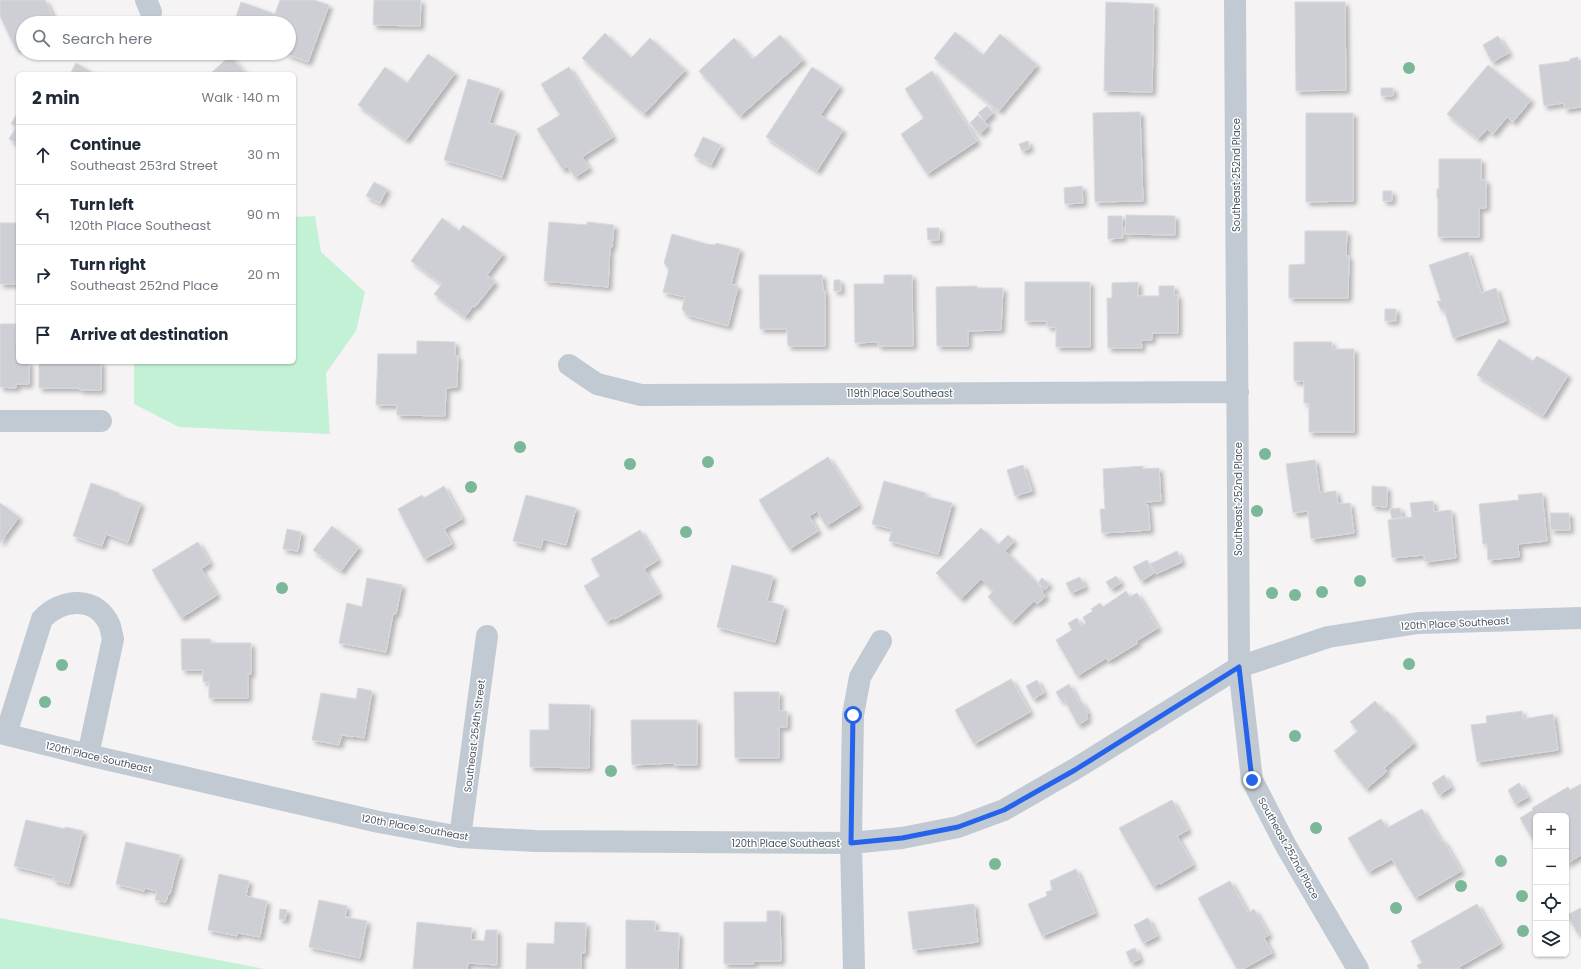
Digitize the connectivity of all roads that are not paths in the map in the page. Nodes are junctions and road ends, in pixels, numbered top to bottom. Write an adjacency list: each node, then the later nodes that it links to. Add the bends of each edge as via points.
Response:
1 (1235, 0): 3 (street, Southeast 252nd Place)
2 (569, 365): 3 (street, 119th Place Southeast, via 597,384 641,395)
3 (1238, 392): 9 (street, Southeast 252nd Place)
4 (0, 421): 5 (street)
5 (101, 421)
6 (1581, 618): 9 (street, 120th Place Southeast, via 1418,623 1328,637)
7 (487, 636): 12 (street, Southeast 254th Street)
8 (881, 641): 13 (street, via 860,677 853,715)
9 (1239, 667): 13 (street, 120th Place Southeast, via 1075,770 1004,810 958,827 902,838); 15 (street, Southeast 252nd Place, via 1252,780 1286,846)
10 (3, 734): 11 (street, 120th Place Southeast); 11 (street, via 42,619 49,611 63,604 82,604 101,614 110,626 113,639)
11 (88, 755): 12 (street, 120th Place Southeast, via 379,822)
12 (460, 837): 13 (street, 120th Place Southeast, via 535,841)
13 (851, 843): 14 (street)
14 (854, 969)
15 (1358, 969)

